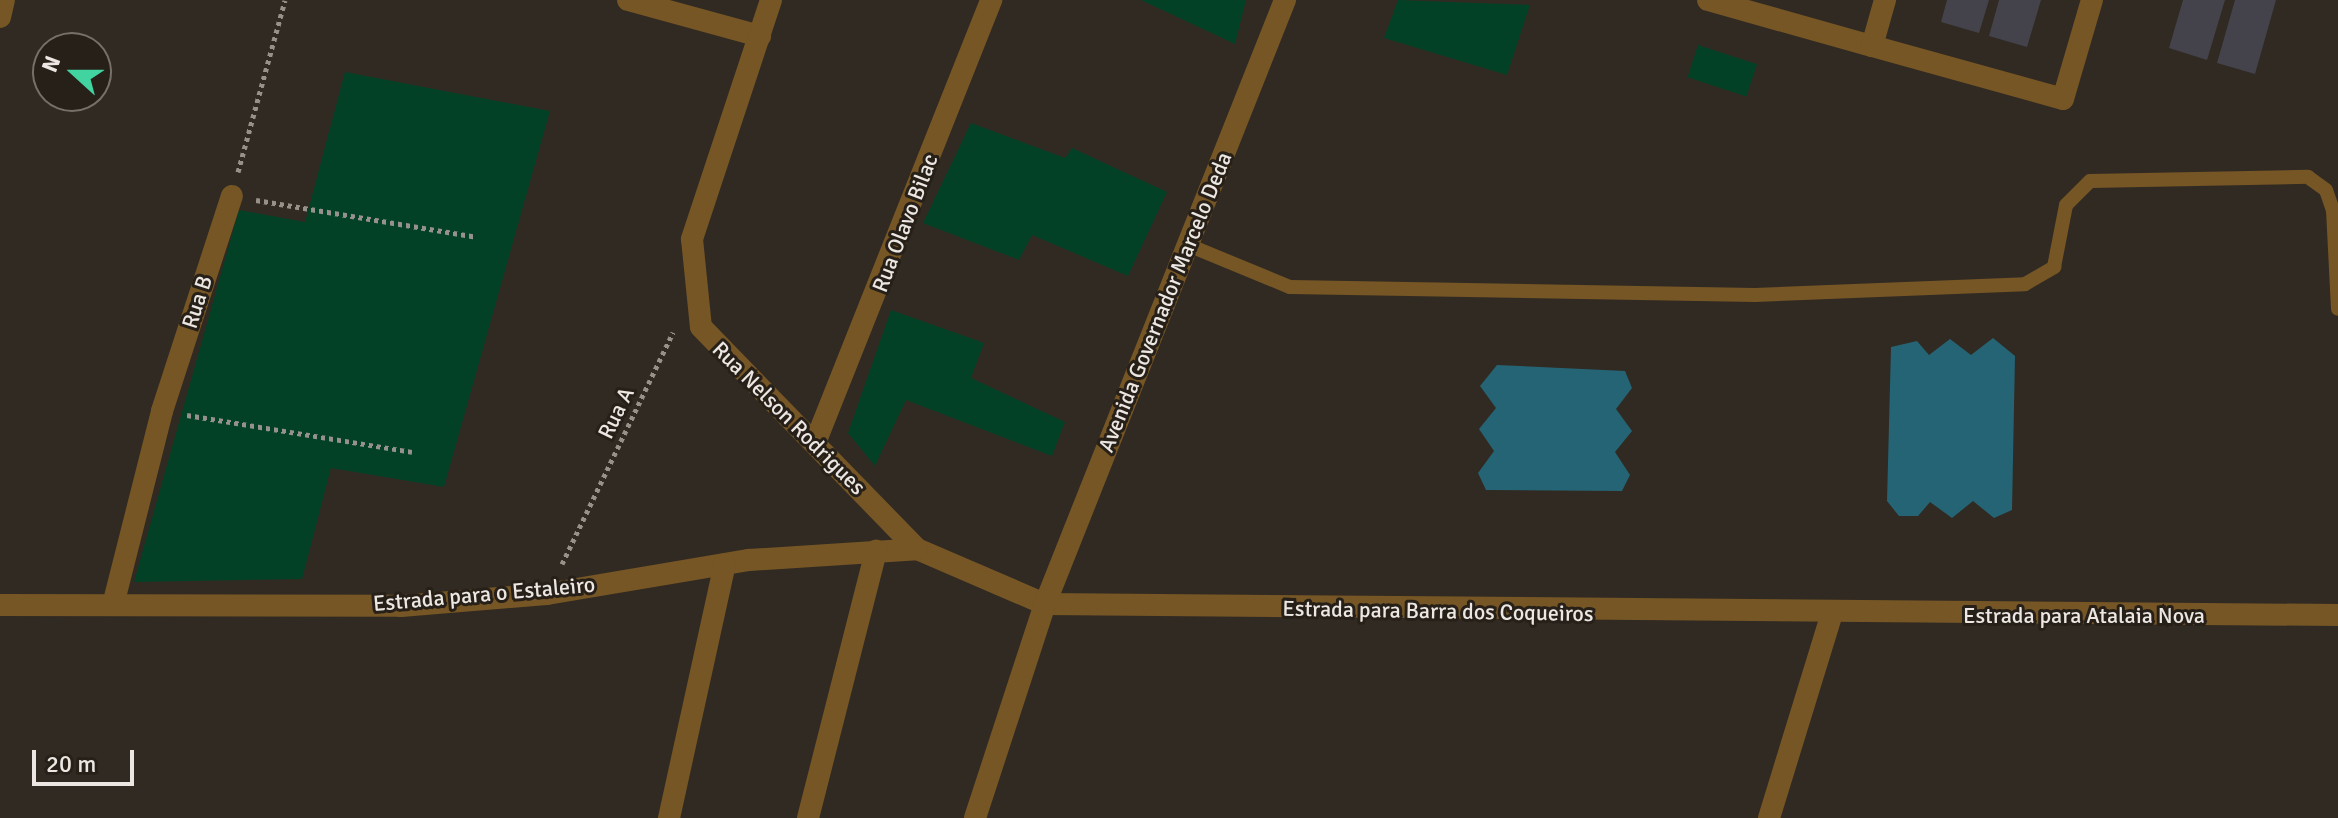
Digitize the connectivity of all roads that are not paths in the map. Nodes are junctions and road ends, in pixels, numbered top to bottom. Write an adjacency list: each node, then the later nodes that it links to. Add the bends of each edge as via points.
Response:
1 (628, 0): 8 (street)
2 (771, 0): 8 (street, Rua Nelson Rodrigues)
3 (991, 0): 13 (street, Rua Olavo Bilac)
4 (1285, 0): 11 (street, Avenida Governador Marcelo Deda)
5 (1708, 0): 9 (street)
6 (1885, 0): 9 (street)
7 (2092, 0): 9 (street, via 2063,99)
8 (760, 36): 13 (street, Rua Nelson Rodrigues, via 692,239 701,327)
9 (1872, 46)
10 (232, 196): 19 (street, Rua B, via 162,411)
11 (1188, 245): 12 (lane, via 1290,287 1755,295 2025,284 2054,267 2066,205 2090,181 2308,177 2326,190 2333,210); 17 (street, Avenida Governador Marcelo Deda)
12 (2338, 309)
13 (815, 443): 14 (street, Rua Nelson Rodrigues)
14 (917, 549): 15 (street, Estrada para o Estaleiro); 17 (street, Rua Nelson Rodrigues)
15 (876, 551): 16 (street, Estrada para o Estaleiro); 23 (street)
16 (725, 564): 19 (street, Estrada para o Estaleiro, via 547,594 401,606); 22 (street)
17 (1045, 604): 21 (street, Estrada para Barra dos Coqueiros); 24 (street, Avenida Governador Marcelo Deda)
18 (0, 605): 19 (street, Estrada para o Estaleiro)
19 (113, 605)
20 (2338, 615): 21 (street, Estrada para Atalaia Nova)
21 (1831, 616): 25 (street)
22 (669, 818)
23 (808, 818)
24 (975, 818)
25 (1769, 818)

